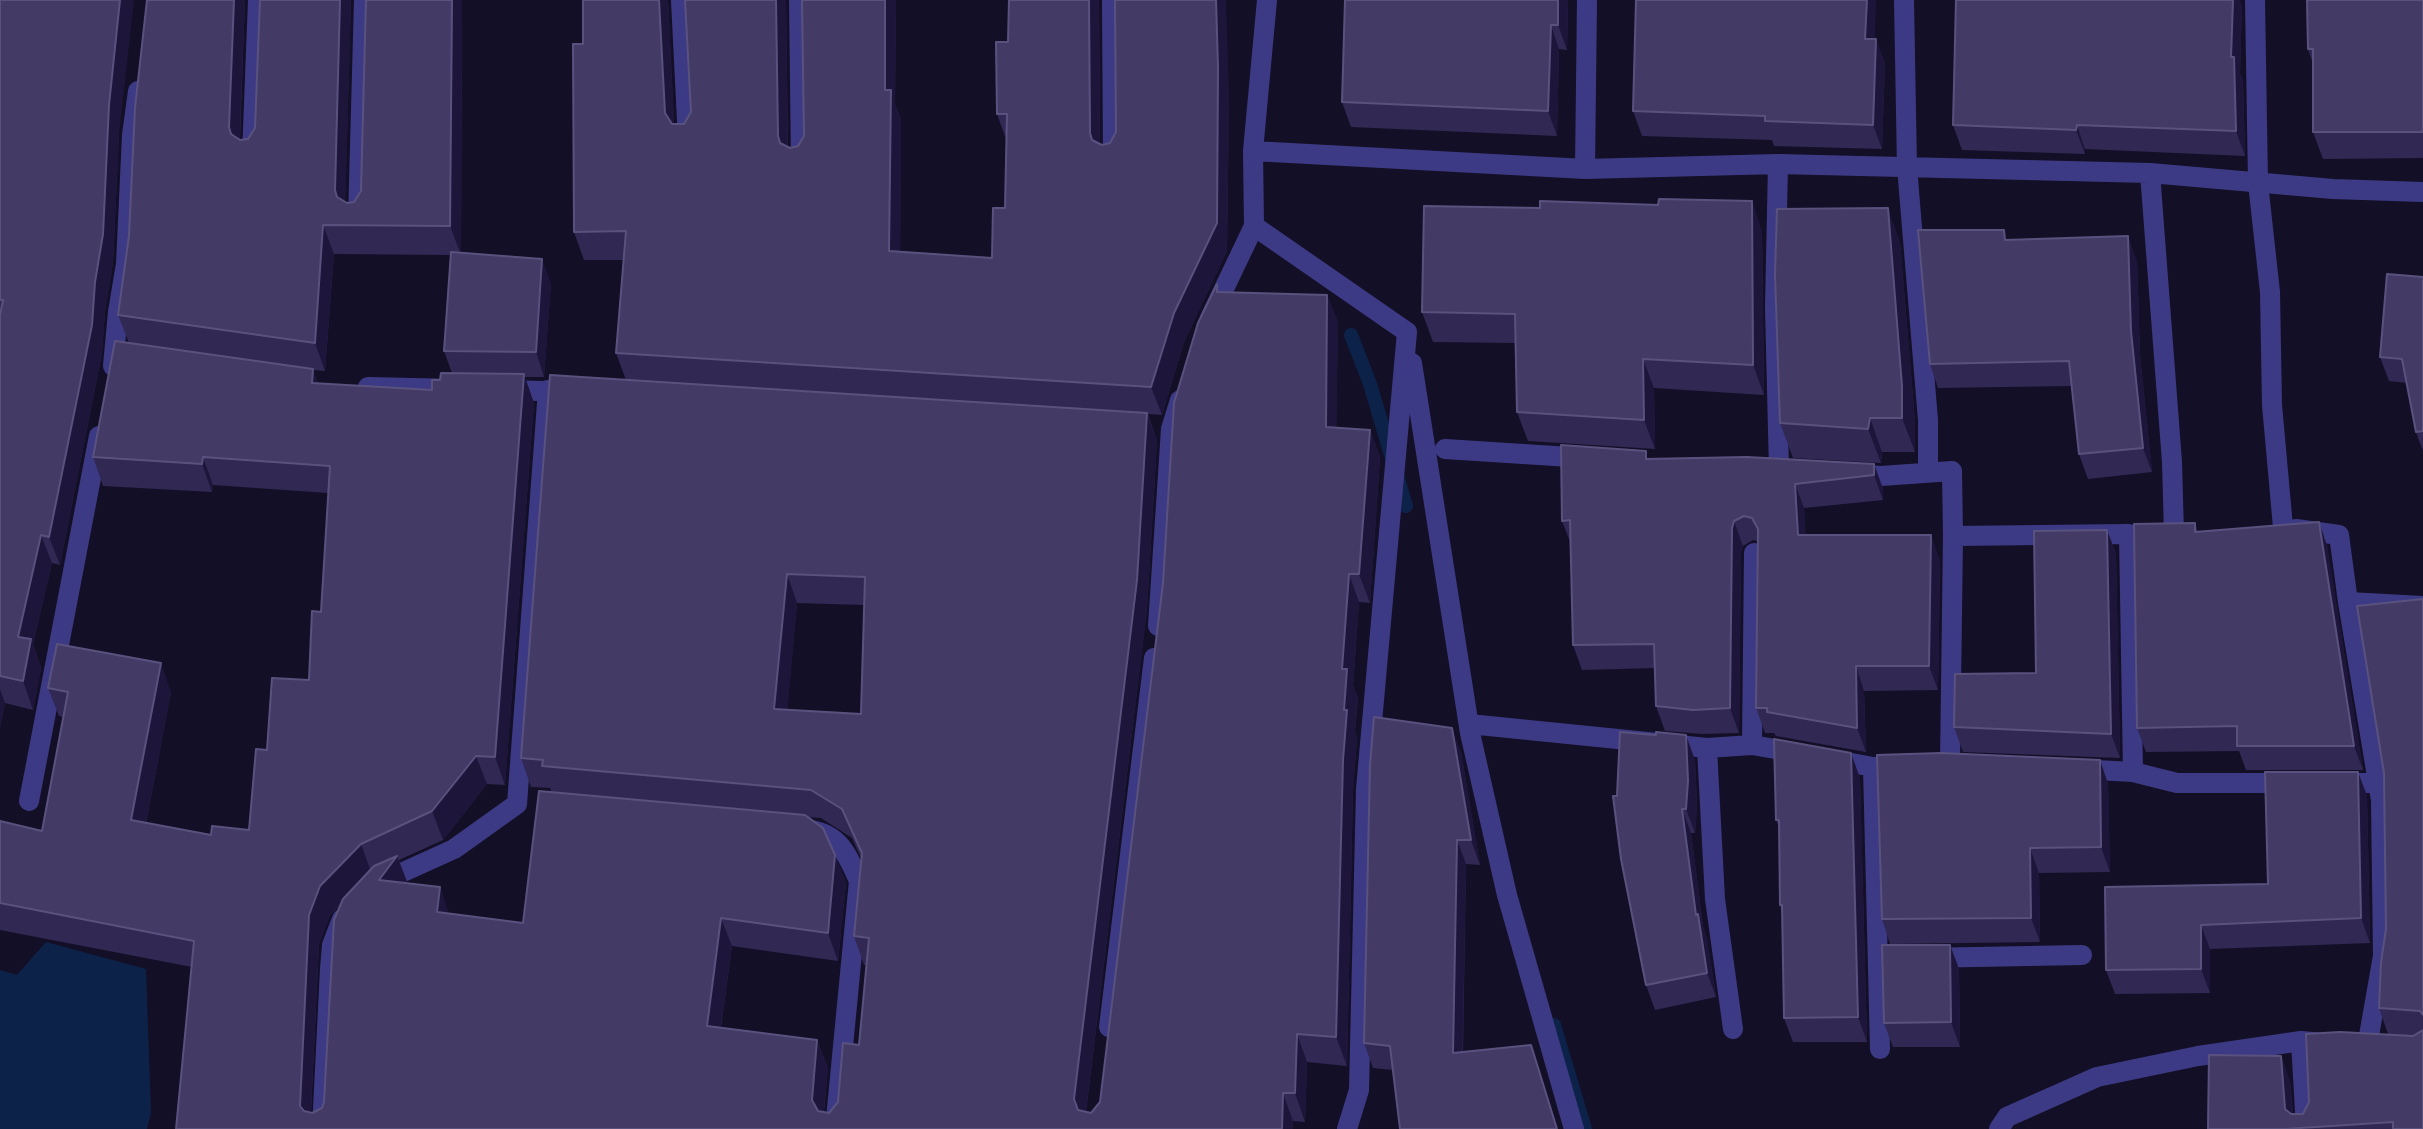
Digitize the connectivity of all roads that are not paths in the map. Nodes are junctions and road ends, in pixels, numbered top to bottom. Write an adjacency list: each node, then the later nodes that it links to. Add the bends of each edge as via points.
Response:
1 (258, 0): 13 (street)
2 (364, 0): 22 (street)
3 (681, 0): 11 (street)
4 (799, 0): 15 (street)
5 (1112, 0): 14 (street)
6 (1267, 0): 12 (street)
7 (1587, 0): 18 (street)
8 (1904, 0): 17 (street)
9 (2255, 0): 20 (street)
10 (140, 72): 27 (street, via 118,312 123,356)
11 (688, 141)
12 (1253, 151): 18 (street); 23 (street)
13 (252, 156)
14 (1113, 161)
15 (801, 164)
16 (1778, 164): 17 (street); 18 (street); 34 (street)
17 (1907, 167): 19 (street); 35 (street)
18 (1585, 169)
19 (2150, 173): 20 (street); 37 (street, via 2171,446)
20 (2258, 183): 21 (street); 40 (street, via 2270,292 2275,528 2339,535)
21 (2423, 192)
22 (358, 219)
23 (1254, 226): 24 (street); 25 (street)
24 (1407, 332): 42 (street); 59 (street, via 1366,789 1359,1090)
25 (1202, 334)
26 (1188, 374): 56 (street, via 1163,428 1160,610)
27 (110, 383)
28 (343, 387): 29 (street)
29 (548, 390): 30 (street); 57 (street, via 524,805 454,849 377,884 342,920 332,945)
30 (596, 393)
31 (104, 412): 49 (street)
32 (1445, 449): 33 (street)
33 (1604, 459)
34 (1779, 470)
35 (1928, 472): 36 (street); 38 (street, via 1952,471)
36 (1837, 473)
37 (2159, 534): 38 (street); 47 (street)
38 (1953, 536): 45 (street, via 1942,765)
39 (1754, 553): 43 (street)
40 (2348, 602): 41 (street); 48 (street)
41 (2423, 606)
42 (1469, 724): 44 (street); 60 (street, via 1507,895)
43 (1752, 745): 44 (street); 45 (street)
44 (1707, 748): 53 (street, via 1715,899)
45 (1873, 767): 52 (street)
46 (2057, 768): 47 (street)
47 (2133, 772): 48 (street, via 2177,783)
48 (2378, 783): 54 (street, via 2383,956 2374,1047)
49 (29, 801)
50 (790, 828): 58 (street, via 820,831 844,848 859,881)
51 (2082, 955): 52 (street)
52 (1893, 957): 55 (street)
53 (1733, 1029)
54 (2301, 1041): 61 (street, via 2097,1077 2007,1117); 62 (street)
55 (1880, 1049)
56 (1106, 1053)
57 (322, 1129)
58 (835, 1129)
59 (1347, 1129)
60 (1574, 1129)
61 (1999, 1129)
62 (2306, 1129)

